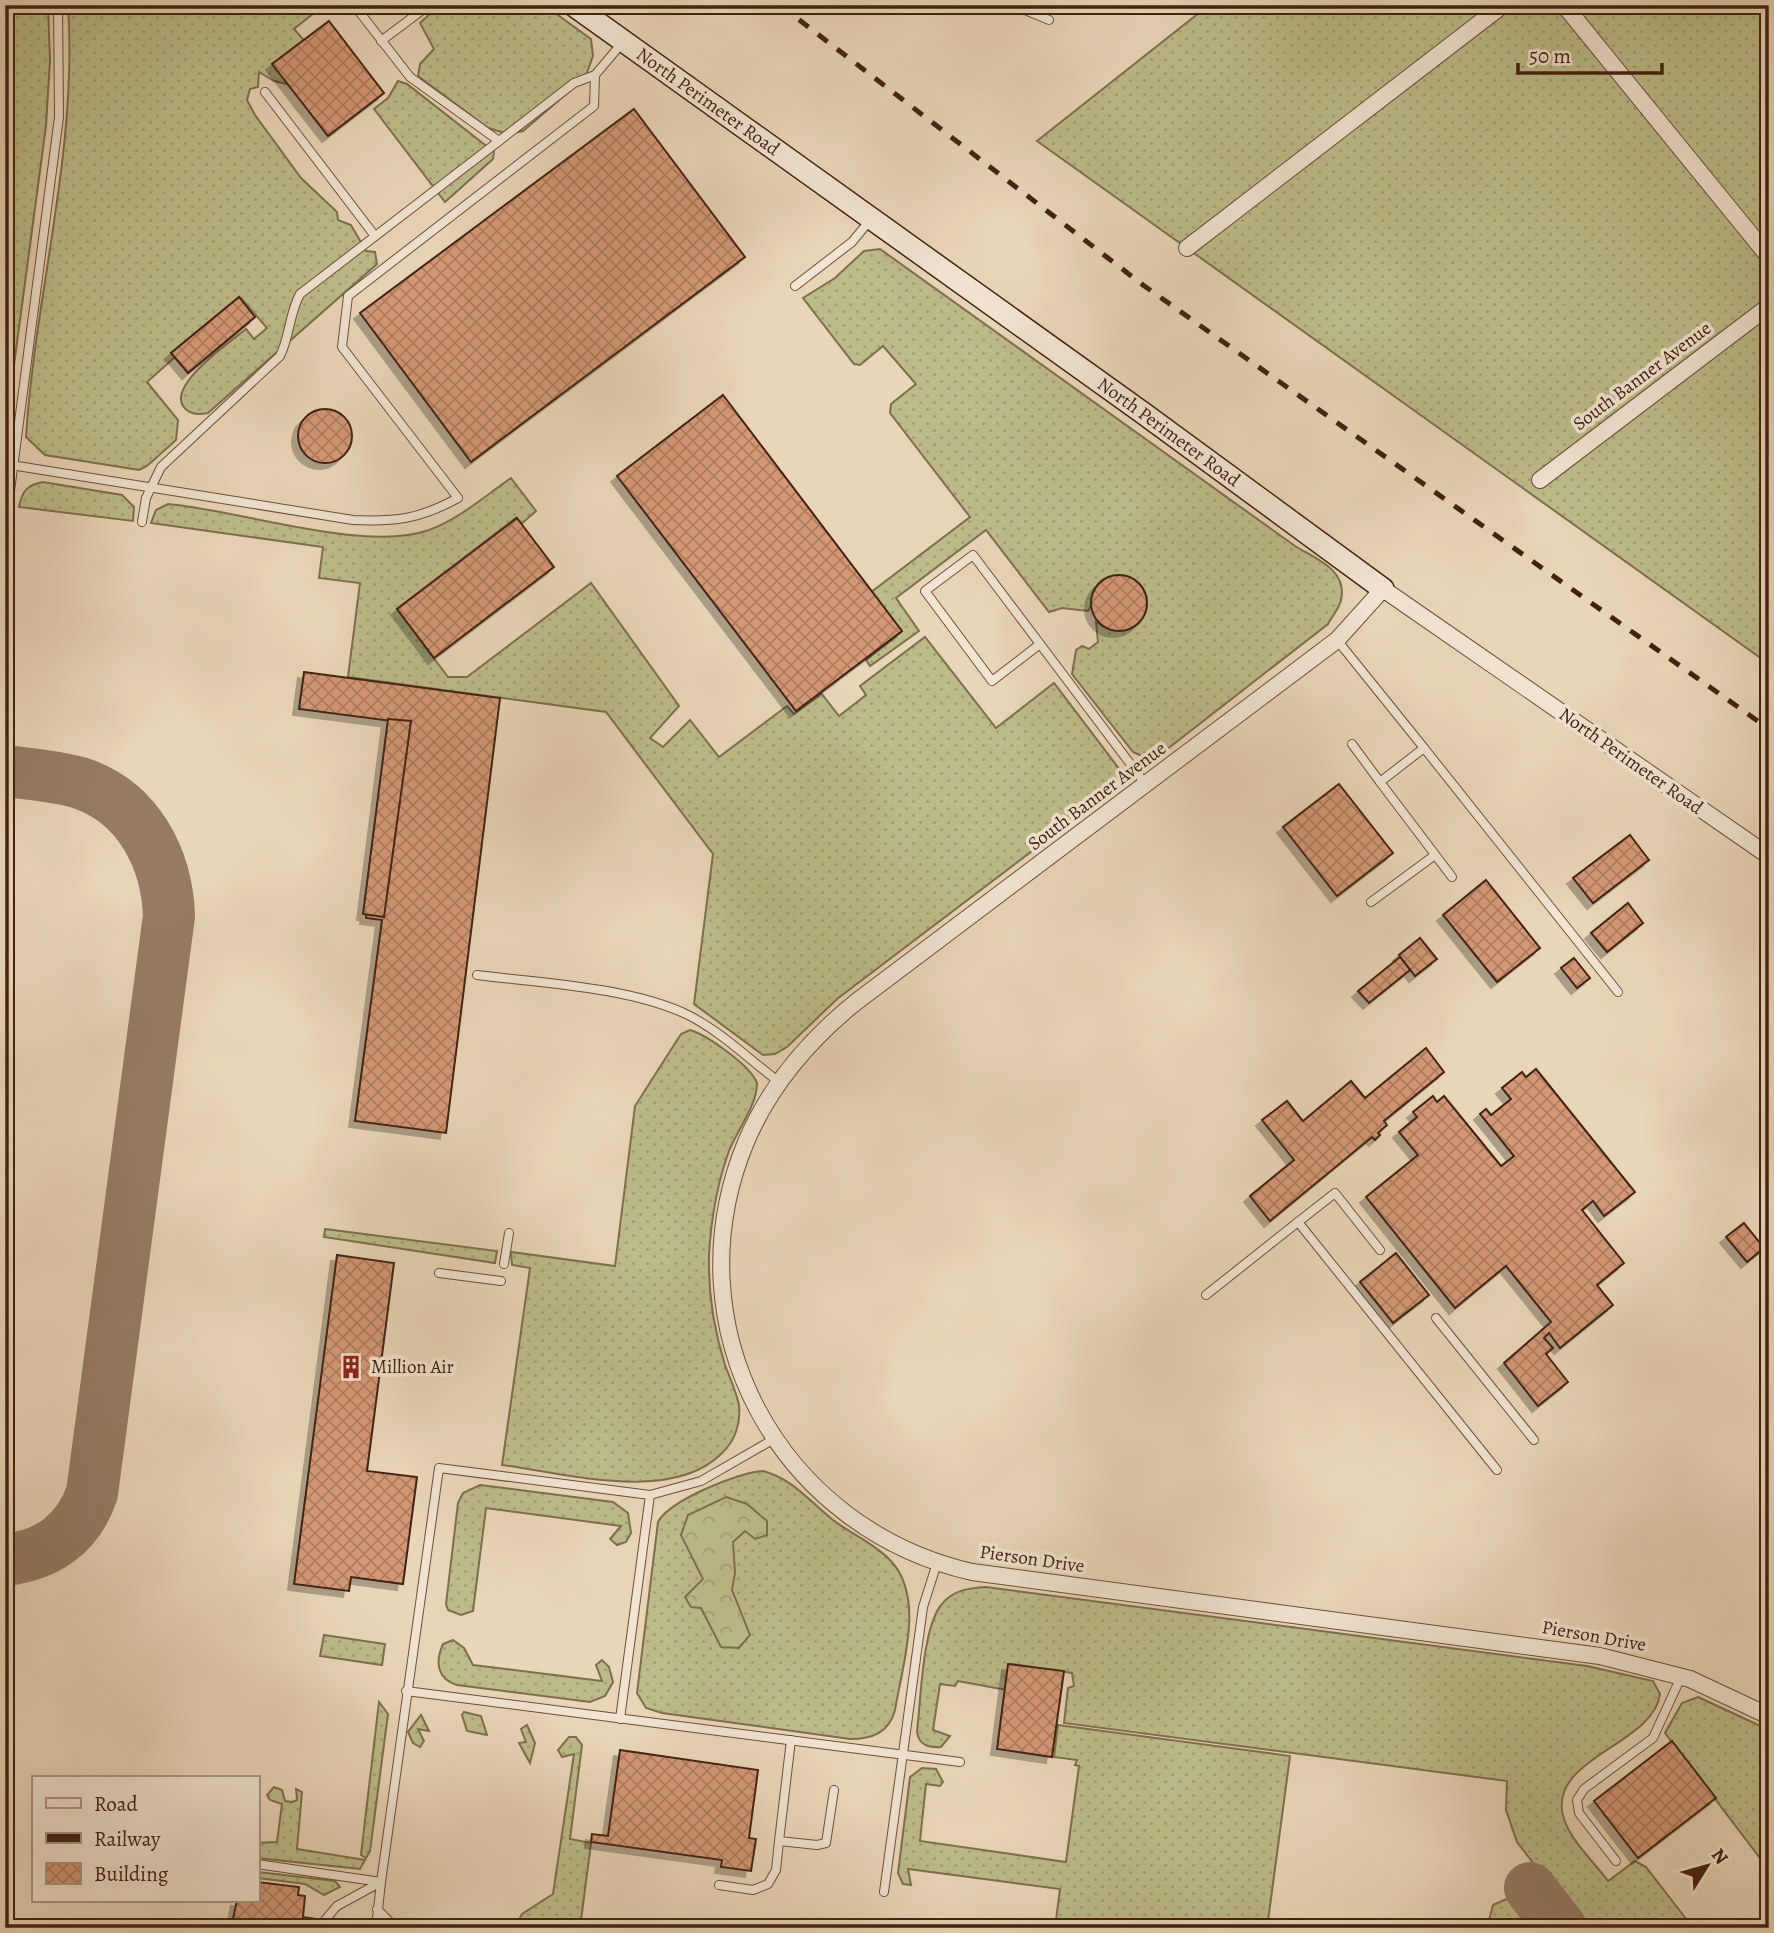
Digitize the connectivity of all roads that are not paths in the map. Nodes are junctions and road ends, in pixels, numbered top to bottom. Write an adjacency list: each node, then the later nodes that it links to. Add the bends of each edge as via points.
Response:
1 (58, 5): 20 (lane, via 59,117)
2 (354, 5): 9 (lane)
3 (429, 5): 9 (lane)
4 (573, 5): 10 (street, North Perimeter Road)
5 (1013, 5): 8 (lane)
6 (1503, 5): 16 (street)
7 (1564, 5): 17 (street)
8 (1049, 20)
9 (381, 41): 13 (lane, via 410,77)
10 (623, 42): 11 (lane); 14 (street, North Perimeter Road)
11 (594, 75): 13 (lane, via 574,83); 22 (lane, via 594,106 348,296 342,347 458,498 432,513 394,522 353,520)
12 (265, 92): 15 (lane)
13 (499, 141): 15 (lane)
14 (871, 219): 18 (lane, via 852,242); 25 (street, North Perimeter Road)
15 (375, 236): 22 (lane, via 300,294 280,356 174,452)
16 (1187, 248)
17 (1769, 257)
18 (795, 286)
19 (1769, 306): 21 (street, South Banner Avenue)
20 (9, 464): 22 (lane); 24 (lane)
21 (1540, 480)
22 (152, 486): 23 (lane)
23 (142, 522)
24 (5, 529)
25 (1383, 589): 26 (street, South Banner Avenue); 33 (street, North Perimeter Road)
26 (1337, 640): 29 (lane); 31 (street, South Banner Avenue)
27 (1040, 645): 27 (lane, via 973,555 925,591 992,681); 31 (lane)
28 (1352, 744): 30 (lane)
29 (1424, 748): 30 (lane); 37 (lane)
30 (1380, 782): 32 (lane)
31 (1147, 786): 38 (street, South Banner Avenue)
32 (1435, 855): 34 (lane); 35 (lane)
33 (1769, 856)
34 (1452, 877)
35 (1371, 902)
36 (477, 975): 39 (lane, via 572,986 670,1007 691,1017)
37 (1618, 992)
38 (828, 1025): 39 (street, Pierson Drive)
39 (779, 1082): 48 (street, Pierson Drive, via 737,1165 727,1209 722,1275 736,1361)
40 (1298, 1222): 42 (lane, via 1335,1193); 46 (lane); 50 (lane)
41 (509, 1233): 43 (lane)
42 (1380, 1250)
43 (504, 1264)
44 (439, 1273): 45 (lane)
45 (501, 1280)
46 (1206, 1295)
47 (1436, 1318): 49 (lane)
48 (774, 1438): 51 (lane, via 701,1481); 52 (street, Pierson Drive, via 811,1484 844,1513 891,1544)
49 (1534, 1440)
50 (1497, 1470)
51 (650, 1495): 54 (lane, via 439,1468); 56 (lane)
52 (937, 1563): 53 (street, Pierson Drive, via 972,1572 1600,1656); 58 (lane, via 923,1606)
53 (1681, 1677): 55 (street, Pierson Drive); 62 (lane, via 1653,1738 1584,1789 1577,1800 1579,1813)
54 (405, 1691): 56 (lane); 64 (lane)
55 (1769, 1716)
56 (620, 1719): 57 (lane)
57 (791, 1741): 58 (lane); 61 (lane)
58 (904, 1755): 59 (lane); 66 (lane)
59 (960, 1762)
60 (834, 1790): 61 (lane, via 826,1843)
61 (779, 1841): 65 (lane, via 776,1870 768,1884 753,1890)
62 (1616, 1861)
63 (259, 1864): 64 (lane)
64 (381, 1881): 67 (lane); 68 (lane, via 337,1906)
65 (719, 1885)
66 (884, 1892)
67 (377, 1909): 69 (lane); 70 (lane)
68 (325, 1920)
69 (376, 1928)
70 (396, 1928)

